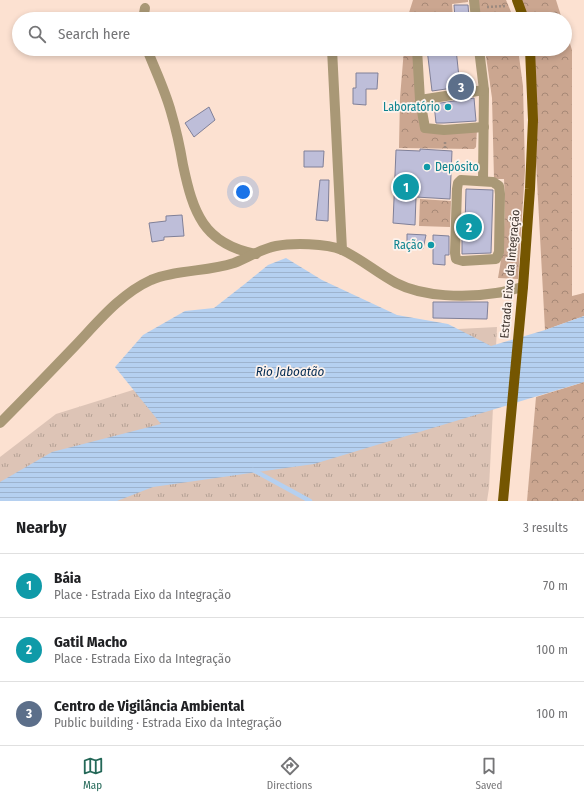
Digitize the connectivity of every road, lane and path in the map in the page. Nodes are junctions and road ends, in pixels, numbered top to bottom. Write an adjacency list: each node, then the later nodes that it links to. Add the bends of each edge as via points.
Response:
1 (474, 0): 6 (street)
2 (513, 3): 3 (path); 7 (main road)
3 (493, 7)
4 (144, 8): 5 (street)
5 (144, 12)
6 (475, 12)
7 (519, 12)
8 (150, 56): 18 (street, via 171,111 195,211 205,227 222,242 239,251)
9 (332, 56): 17 (street)
10 (417, 56): 14 (street)
11 (481, 56): 13 (street)
12 (530, 56): 19 (main road, Estrada Eixo da Integração, via 533,120)
13 (484, 90): 14 (street); 15 (street)
14 (420, 100): 15 (street, via 425,128 444,130)
15 (484, 127): 16 (street)
16 (483, 181): 16 (street, via 464,180 458,183 455,253 456,259 459,260 490,260 498,256 500,189 497,184)
17 (342, 250): 18 (street, via 287,245 275,246); 19 (street, via 396,284 426,294 496,293)
18 (256, 254): 20 (street, via 218,267 168,274 132,290)
19 (523, 287): 21 (main road, Estrada Eixo da Integração)
20 (0, 423)
21 (503, 501)

